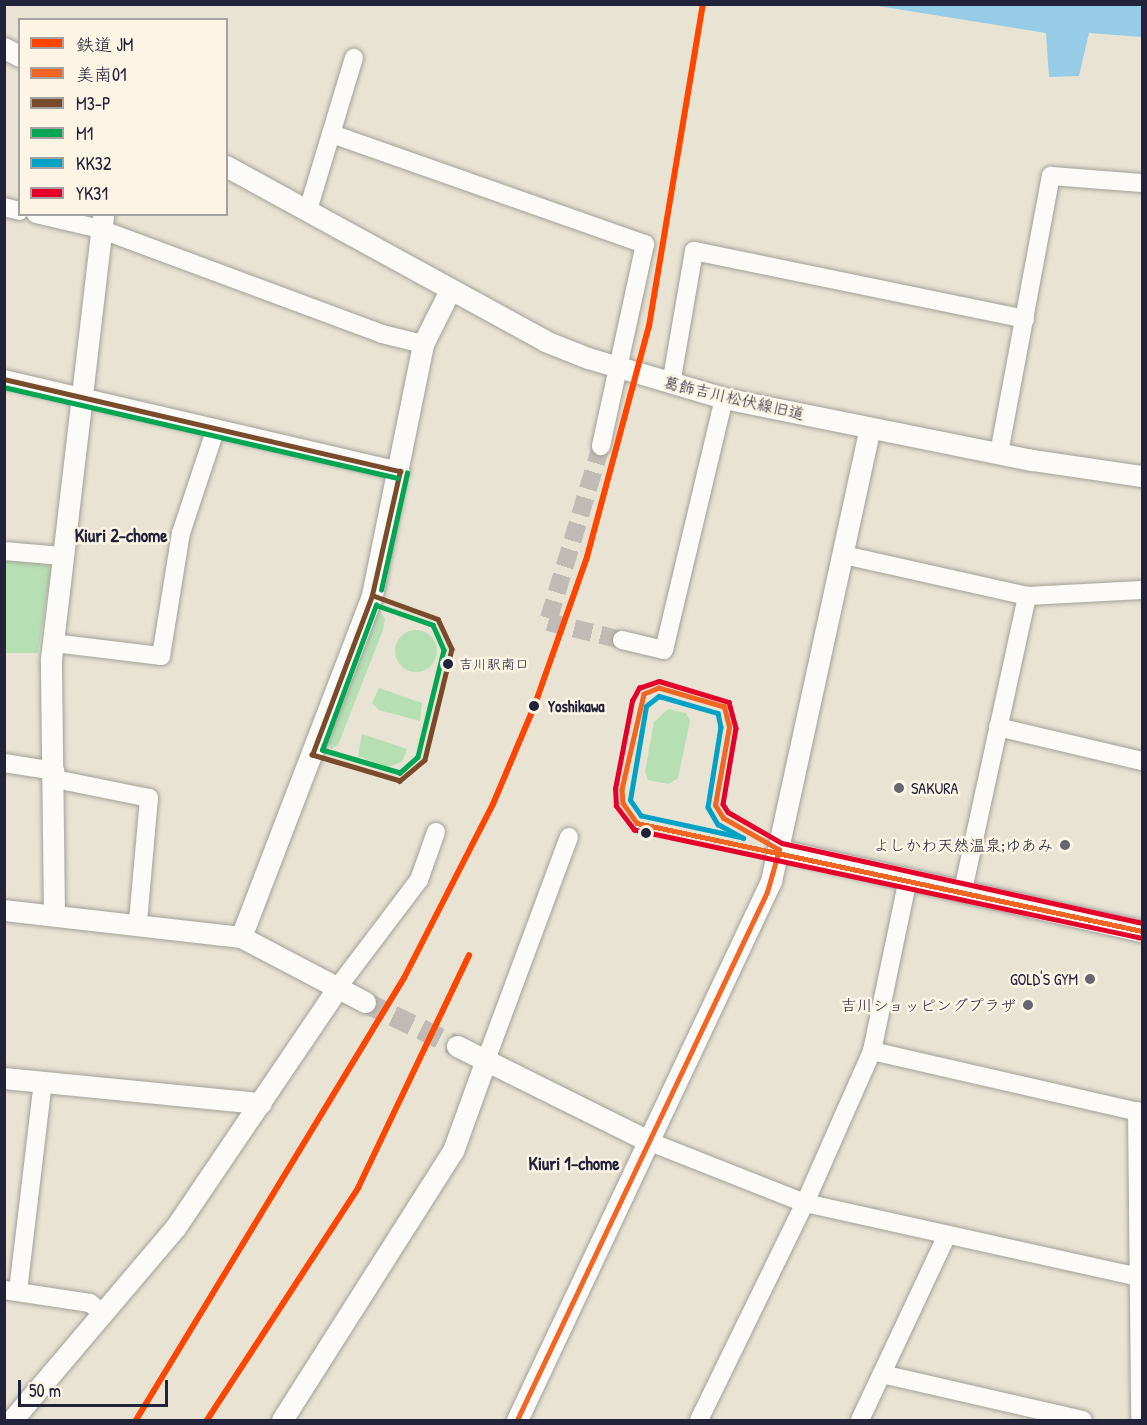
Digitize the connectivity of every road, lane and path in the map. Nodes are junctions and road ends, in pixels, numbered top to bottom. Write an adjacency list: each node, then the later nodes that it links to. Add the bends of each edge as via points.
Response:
1 (4, 48): 2 (street)
2 (18, 55)
3 (354, 58): 4 (street)
4 (332, 134): 7 (street); 13 (street, via 645,244)
5 (228, 167): 7 (street, 葛飾吉川松伏線旧道)
6 (1143, 183): 11 (street, via 1051,176)
7 (308, 210): 10 (street, 葛飾吉川松伏線旧道)
8 (52, 216): 9 (street)
9 (102, 222): 12 (street, via 396,339); 17 (street)
10 (450, 290): 12 (street); 13 (street, 葛飾吉川松伏線旧道, via 545,341)
11 (1025, 319): 15 (street, via 694,251); 21 (street)
12 (423, 344): 22 (street)
13 (621, 369): 15 (street, 葛飾吉川松伏線旧道); 20 (street)
14 (4, 379): 17 (street)
15 (671, 384): 16 (street, 葛飾吉川松伏線旧道)
16 (724, 398): 18 (street, 葛飾吉川松伏線旧道); 29 (street, via 664,650)
17 (80, 399): 19 (street); 26 (street)
18 (870, 428): 21 (street, 葛飾吉川松伏線旧道); 25 (street)
19 (215, 431): 22 (street); 30 (street, via 181,533 161,656)
20 (601, 446)
21 (999, 453): 23 (street, 葛飾吉川松伏線旧道)
22 (400, 471): 44 (street, via 372,595)
23 (1143, 476)
24 (4, 551): 26 (street)
25 (844, 555): 28 (street); 37 (street)
26 (62, 556): 30 (street)
27 (1143, 591): 28 (street)
28 (1027, 596): 31 (street)
29 (621, 640)
30 (53, 644): 34 (street)
31 (998, 727): 32 (street); 39 (street)
32 (1143, 761)
33 (4, 763): 34 (street)
34 (55, 775): 41 (street); 42 (street, via 149,798)
35 (436, 832): 45 (street, via 419,880)
36 (569, 837): 49 (street)
37 (779, 850): 38 (street); 54 (street, via 767,892)
38 (908, 878): 39 (street); 48 (street)
39 (963, 890): 43 (street)
40 (4, 910): 41 (street)
41 (54, 915): 42 (street)
42 (138, 922): 44 (street)
43 (1143, 931)
44 (241, 937): 45 (street)
45 (338, 987): 46 (street); 52 (street)
46 (365, 1002)
47 (457, 1046): 49 (street)
48 (872, 1051): 53 (street); 55 (street)
49 (486, 1060): 54 (street); 62 (street, via 453,1151)
50 (4, 1078): 51 (street)
51 (43, 1082): 52 (street); 58 (street)
52 (261, 1102): 59 (street, via 175,1228)
53 (1140, 1112): 57 (street)
54 (650, 1142): 55 (street); 63 (street)
55 (806, 1203): 56 (street); 64 (street)
56 (947, 1235): 57 (street); 60 (street)
57 (1138, 1277): 67 (street)
58 (11, 1291): 59 (street, via 90,1303)
59 (101, 1312): 61 (street)
60 (882, 1374): 65 (street); 66 (street)
61 (12, 1420)
62 (282, 1420)
63 (517, 1420)
64 (699, 1420)
65 (860, 1420)
66 (1083, 1420)
67 (1140, 1420)

